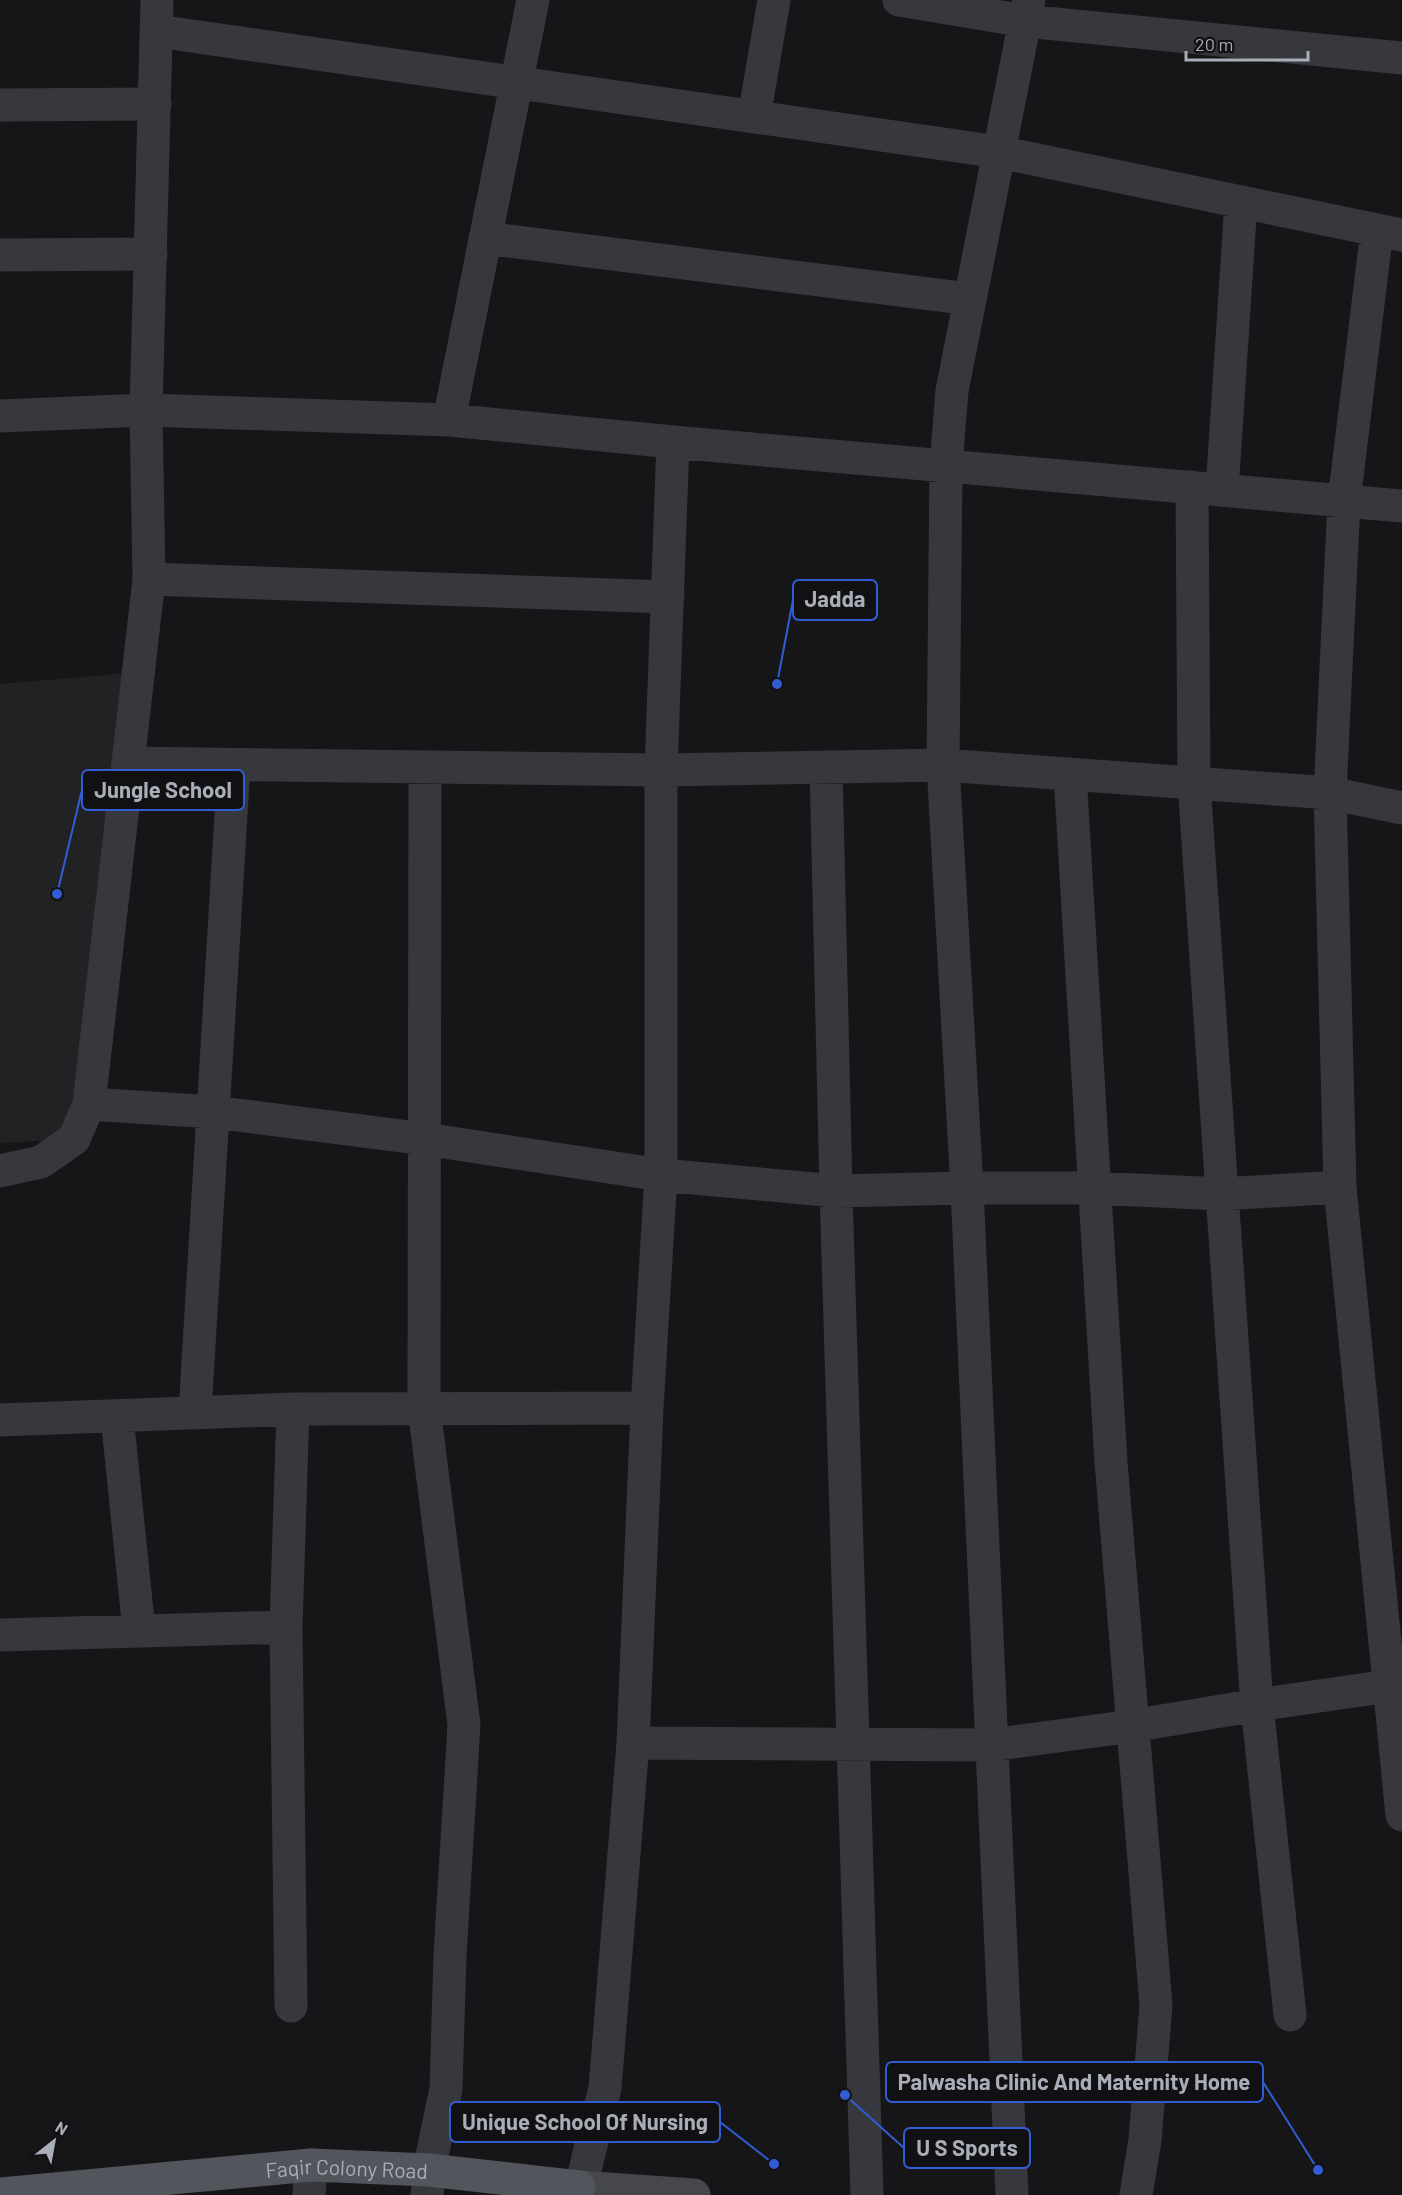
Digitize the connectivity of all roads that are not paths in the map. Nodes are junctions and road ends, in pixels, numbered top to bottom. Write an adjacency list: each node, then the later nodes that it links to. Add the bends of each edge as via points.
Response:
1 (533, 0): 7 (street)
2 (774, 0): 10 (street)
3 (899, 0): 4 (street)
4 (1027, 11): 6 (street); 11 (street)
5 (158, 16): 7 (street); 8 (street)
6 (1402, 58)
7 (515, 83): 10 (street); 14 (street)
8 (155, 104): 9 (street); 15 (street)
9 (0, 105)
10 (754, 117): 11 (street)
11 (999, 152): 12 (street); 17 (street)
12 (1241, 202): 13 (street); 23 (street)
13 (1390, 232): 24 (street)
14 (485, 238): 17 (street); 20 (street)
15 (151, 254): 16 (street); 18 (street)
16 (0, 255)
17 (970, 299): 22 (street, via 952,391)
18 (146, 410): 19 (street); 20 (street); 26 (street)
19 (0, 416)
20 (449, 420): 21 (street)
21 (674, 442): 22 (street); 27 (street)
22 (946, 465): 23 (street); 30 (street)
23 (1207, 489): 24 (street); 35 (street)
24 (1344, 501): 25 (street); 36 (street)
25 (1402, 506)
26 (150, 579): 27 (street); 28 (street)
27 (668, 597): 33 (street)
28 (129, 763): 29 (street); 38 (street)
29 (234, 765): 31 (street); 39 (street)
30 (944, 765): 32 (street); 34 (street); 44 (street)
31 (425, 767): 33 (street); 40 (street)
32 (826, 767): 33 (street); 46 (street)
33 (661, 770): 42 (street)
34 (1070, 774): 35 (street); 45 (street)
35 (1194, 783): 36 (street); 47 (street)
36 (1330, 793): 37 (street); 43 (street)
37 (1402, 808)
38 (90, 1104): 39 (street); 41 (street, via 74,1139 41,1162)
39 (213, 1112): 40 (street); 51 (street)
40 (425, 1139): 42 (street); 48 (street)
41 (0, 1171)
42 (661, 1175): 46 (street); 49 (street)
43 (1341, 1187): 47 (street); 57 (street)
44 (967, 1188): 45 (street); 46 (street); 62 (street)
45 (1094, 1188): 47 (street); 59 (street)
46 (836, 1191): 61 (street)
47 (1222, 1194): 58 (street)
48 (424, 1408): 49 (street); 50 (street); 67 (street, via 464,1725 446,2089)
49 (647, 1408): 60 (street)
50 (293, 1409): 51 (street); 54 (street)
51 (195, 1412): 52 (street)
52 (117, 1416): 53 (street); 55 (street)
53 (0, 1420)
54 (286, 1627): 55 (street); 64 (street)
55 (139, 1631): 56 (street)
56 (0, 1635)
57 (1395, 1685): 58 (street); 63 (street)
58 (1257, 1705): 59 (street); 65 (street)
59 (1132, 1726): 62 (street); 74 (street, via 1156,2005 1145,2140)
60 (633, 1743): 61 (street); 69 (street, via 605,2088)
61 (852, 1744): 62 (street); 72 (street)
62 (990, 1745): 73 (street)
63 (1402, 1815)
64 (291, 2006)
65 (1290, 2015)
66 (310, 2180): 67 (main road, Faqir Colony Road); 68 (main road, Faqir Colony Road)
67 (428, 2183): 69 (main road, Faqir Colony Road)
68 (166, 2187): 70 (main road, Faqir Colony Road)
69 (579, 2191): 71 (main road, Faqir Colony Road)
70 (0, 2194)
71 (694, 2195)
72 (867, 2195)
73 (1012, 2195)
74 (1136, 2195)

